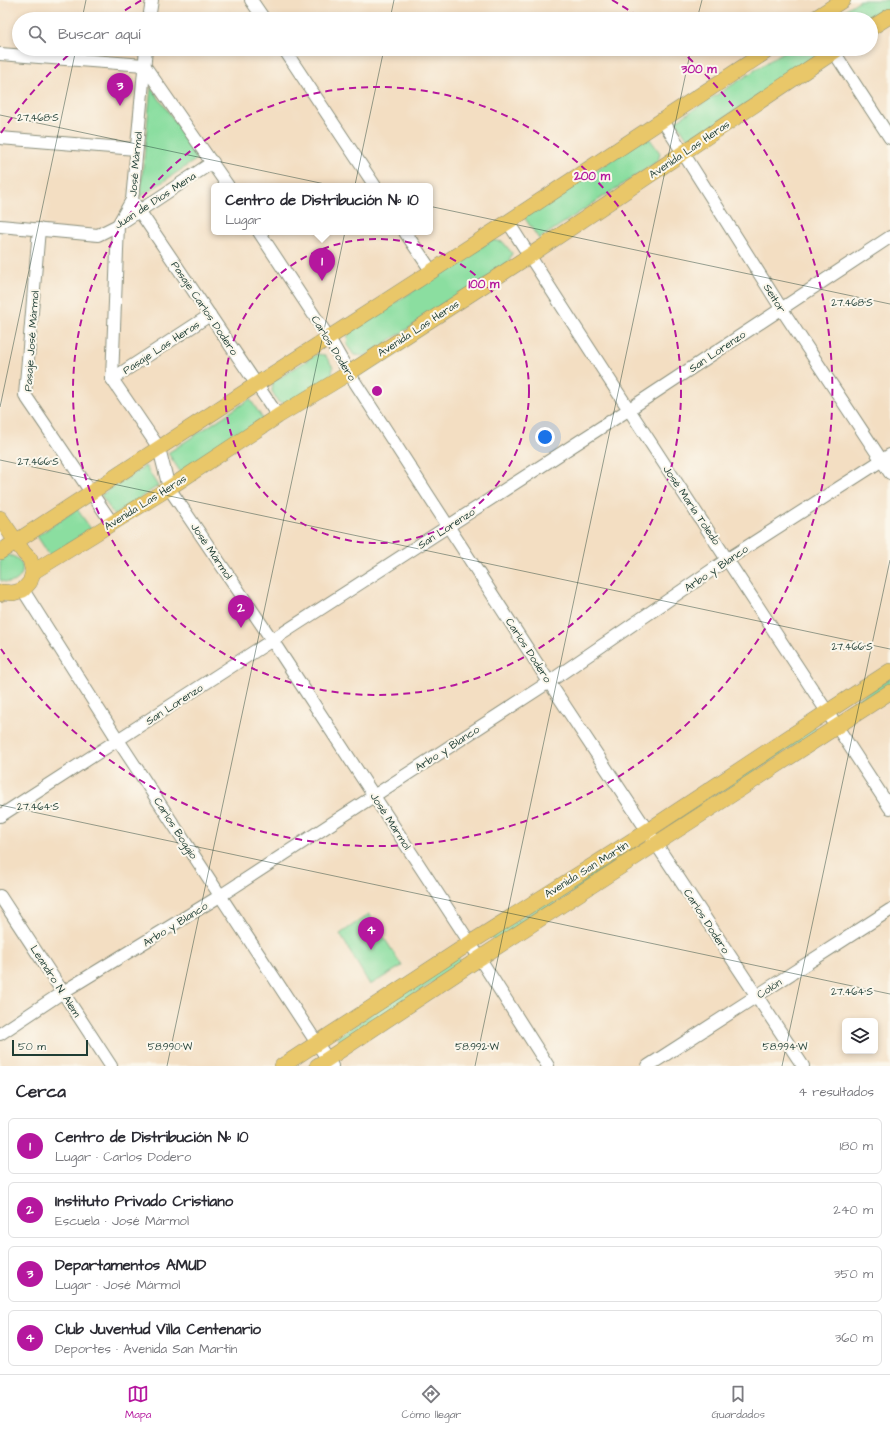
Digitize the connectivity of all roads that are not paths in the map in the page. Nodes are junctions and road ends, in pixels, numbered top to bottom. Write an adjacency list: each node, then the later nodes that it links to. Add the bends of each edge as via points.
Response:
1 (152, 0): 4 (street)
2 (251, 0): 5 (street)
3 (843, 0): 6 (main road)
4 (150, 12)
5 (259, 12)
6 (825, 12)
7 (890, 16): 8 (main road)
8 (878, 24)
9 (0, 54): 10 (street)
10 (12, 55)
11 (26, 56): 17 (street)
12 (145, 56): 17 (street)
13 (289, 56): 25 (street)
14 (760, 56): 18 (main road)
15 (826, 56): 22 (main road, Avenida Las Heras)
16 (839, 56): 20 (street)
17 (144, 65): 21 (street, José Mármol); 23 (street)
18 (663, 121): 22 (street, Seitor); 27 (main road)
19 (0, 138): 21 (street)
20 (890, 138)
21 (136, 149): 26 (street, José Mármol)
22 (684, 153): 34 (main road, Avenida Las Heras); 36 (street, Seitor)
23 (212, 162): 24 (street); 26 (street, Juan de Dios Mena)
24 (226, 183)
25 (373, 183)
26 (136, 205): 28 (street, Juan de Dios Mena); 37 (street, Pasaje Carlos Dodero)
27 (508, 222): 34 (street, José María Toledo); 35 (main road)
28 (118, 225): 30 (street, Juan de Dios Mena, via 98,235); 40 (street)
29 (0, 226): 30 (street, Juan de Dios Mena)
30 (39, 229): 48 (street, Pasaje José Mármol, via 25,395)
31 (261, 235): 38 (street, Carlos Dodero)
32 (407, 235): 35 (street)
33 (890, 237): 36 (street, San Lorenzo)
34 (529, 256): 39 (main road, Avenida Las Heras); 42 (street, José María Toledo)
35 (432, 272): 38 (main road)
36 (781, 308): 42 (street, San Lorenzo); 45 (street, Seitor)
37 (210, 315): 40 (street, Pasaje Las Heras); 41 (street, Pasaje Carlos Dodero)
38 (329, 338): 39 (street, Carlos Dodero); 41 (main road)
39 (349, 373): 43 (main road, Avenida Las Heras); 51 (street, Carlos Dodero)
40 (112, 379): 44 (street, José Mármol)
41 (257, 384): 43 (street, Pasaje Carlos Dodero); 44 (main road)
42 (628, 410): 51 (street, San Lorenzo); 54 (street, José María Toledo)
43 (278, 416): 47 (main road, Avenida Las Heras)
44 (159, 448): 47 (street, José Mármol); 48 (main road)
45 (886, 458): 46 (street, Seitor); 54 (street, Arbo y Blanco)
46 (890, 473)
47 (169, 488): 50 (main road, Avenida Las Heras); 57 (street, José Mármol)
48 (91, 492): 50 (street, Pasaje José Mármol); 52 (main road)
49 (0, 518): 52 (main road)
50 (112, 524): 55 (main road, Avenida Las Heras)
51 (448, 526): 57 (street, San Lorenzo); 59 (street, Carlos Dodero)
52 (20, 547): 53 (main road); 55 (main road, via 32,565)
53 (2, 550)
54 (728, 560): 59 (street, Arbo y Blanco); 61 (street, José María Toledo)
55 (28, 581): 56 (main road, Avenida Las Heras, via 13,593); 63 (street, Carlos Boggio)
56 (1, 592)
57 (272, 640): 63 (street, San Lorenzo); 64 (street, José Mármol)
58 (890, 672): 61 (main road, Avenida San Martín)
59 (549, 682): 64 (street, Arbo y Blanco); 67 (street, Carlos Dodero)
60 (890, 692): 62 (main road, Avenida San Martín)
61 (827, 712): 62 (street, José María Toledo); 67 (main road, Avenida San Martín)
62 (837, 727): 65 (street, José María Toledo); 68 (main road, Avenida San Martín)
63 (118, 740): 66 (street, San Lorenzo); 70 (street, Carlos Boggio)
64 (374, 796): 70 (street, Arbo y Blanco); 72 (street, José Mármol)
65 (890, 808)
66 (0, 816)
67 (647, 830): 68 (street, Carlos Dodero); 72 (main road, Avenida San Martín)
68 (656, 844): 73 (main road, Avenida San Martín); 75 (street, Carlos Dodero)
69 (0, 896): 74 (street, Leandro N. Alem)
70 (220, 896): 74 (street, Arbo y Blanco); 77 (street, Carlos Boggio)
71 (890, 910): 75 (street, Colón)
72 (470, 943): 73 (street, José Mármol); 77 (main road, Avenida San Martín)
73 (480, 958): 78 (main road, Avenida San Martín); 81 (street, José Mármol)
74 (63, 992): 76 (street, Arbo y Blanco); 79 (street, Leandro N. Alem)
75 (756, 996): 82 (street, Colón); 83 (street, Carlos Dodero)
76 (0, 1034)
77 (316, 1043): 78 (street, Carlos Boggio); 80 (main road, Avenida San Martín)
78 (325, 1064)
79 (111, 1066)
80 (282, 1066)
81 (548, 1066)
82 (648, 1066)
83 (803, 1066)

